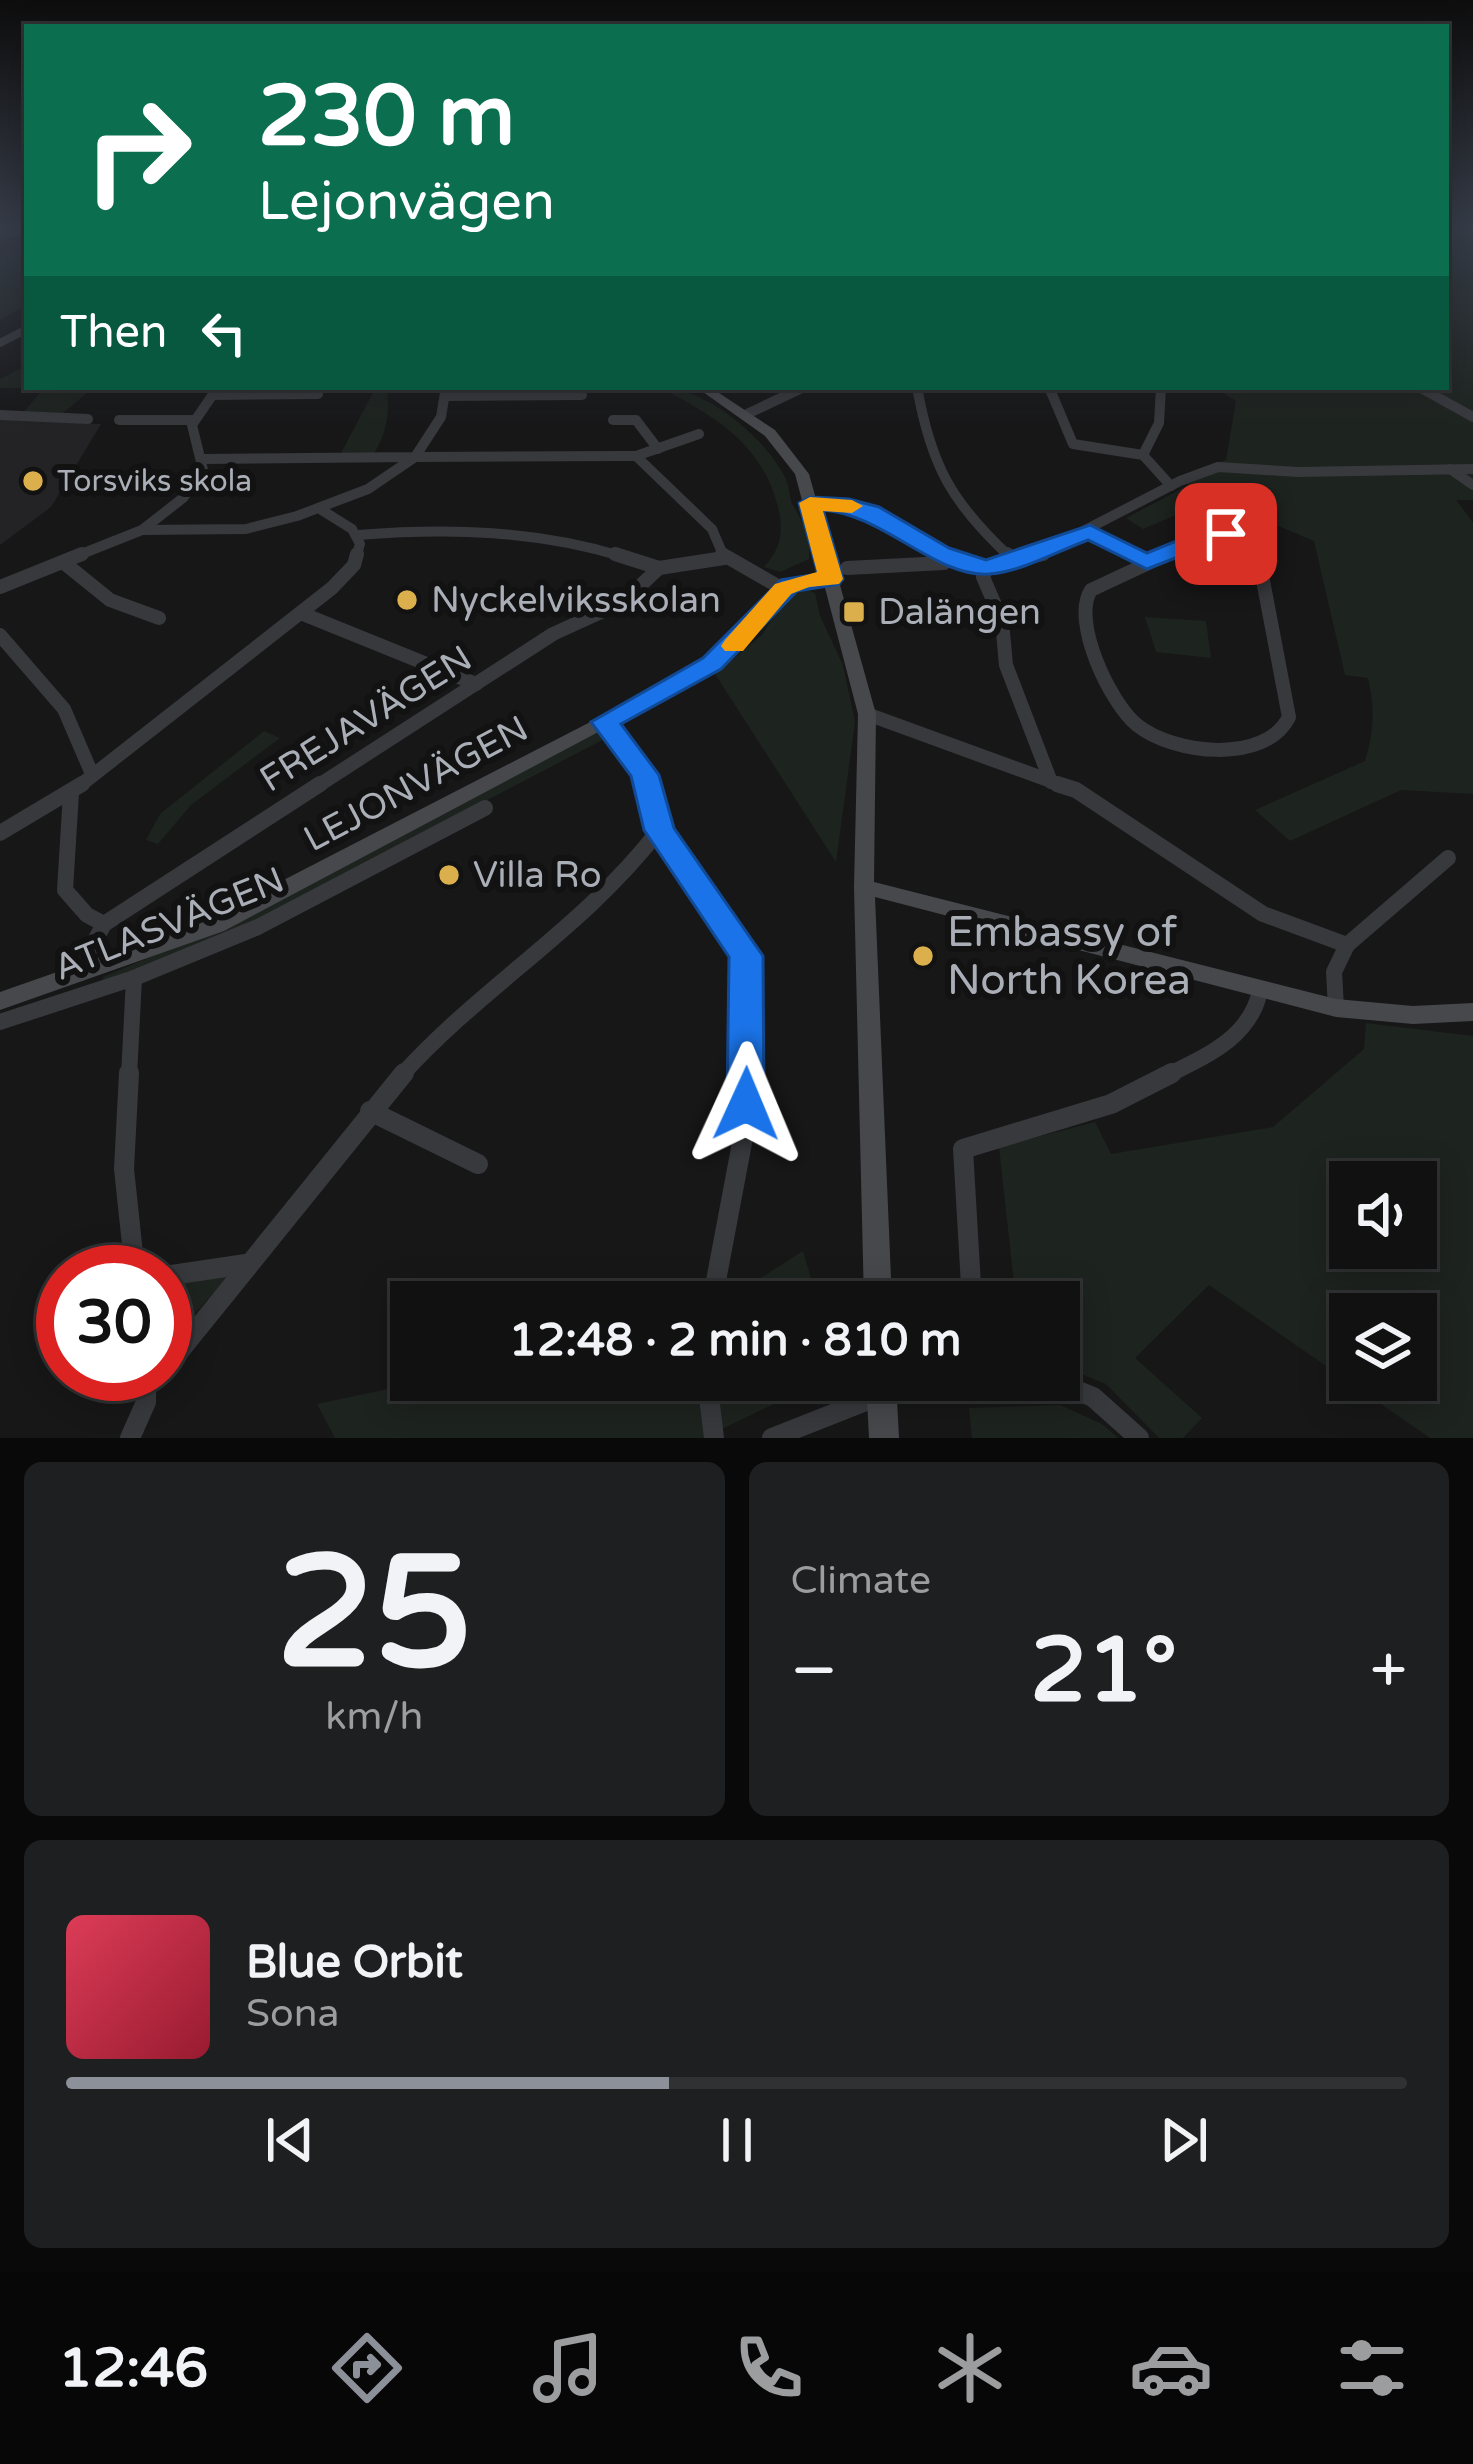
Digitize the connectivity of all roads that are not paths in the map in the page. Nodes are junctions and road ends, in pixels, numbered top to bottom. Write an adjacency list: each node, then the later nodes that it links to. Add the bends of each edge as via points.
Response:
1 (708, 390): 11 (main road)
2 (798, 390): 11 (street)
3 (918, 390): 35 (street, via 934,468)
4 (1050, 390): 20 (street, via 1073,444)
5 (1161, 390): 20 (street)
6 (1424, 390): 14 (street)
7 (215, 391): 8 (street); 16 (street)
8 (317, 392)
9 (446, 392): 10 (street); 22 (street, via 441,417)
10 (582, 395)
11 (747, 414): 28 (main road, via 792,459)
12 (0, 415): 13 (street)
13 (88, 418)
14 (1473, 418)
15 (119, 420): 16 (street)
16 (193, 420): 23 (street)
17 (613, 420): 19 (street, via 636,421)
18 (700, 434): 19 (street)
19 (658, 448): 21 (street)
20 (1143, 455): 27 (street)
21 (636, 456): 22 (street); 33 (street, via 712,530)
22 (415, 457): 23 (street); 29 (street, via 383,482)
23 (202, 459): 30 (street, via 195,484)
24 (1445, 466): 25 (street); 26 (street); 27 (street, via 1222,466)
25 (1473, 469)
26 (1473, 485)
27 (1171, 486): 31 (street)
28 (810, 503): 39 (street, via 871,512 940,553); 40 (main road)
29 (320, 509): 30 (street, via 246,529); 32 (street)
30 (142, 530): 34 (street)
31 (1090, 532): 35 (street); 36 (street)
32 (358, 535): 38 (street, via 438,529 531,536); 43 (street, via 354,565)
33 (724, 559): 38 (street); 42 (street)
34 (62, 562): 41 (street); 44 (street, via 110,600)
35 (1015, 562): 39 (street)
36 (1147, 562): 36 (street, via 1213,532 1256,545 1289,709 1282,732 1246,746 1198,748 1132,721 1095,657 1084,604 1091,590)
37 (944, 563): 40 (street)
38 (658, 568): 46 (street, FREJAVÄGEN, via 615,611 553,634)
39 (987, 568): 50 (street, via 1006,665)
40 (839, 573): 42 (main road); 47 (main road)
41 (0, 587)
42 (783, 589): 48 (main road, LEJONVÄGEN, via 712,664)
43 (303, 614): 46 (street); 49 (street)
44 (159, 618)
45 (0, 635): 49 (street, via 64,709)
46 (476, 684): 57 (street, FREJAVÄGEN)
47 (867, 714): 50 (street); 56 (main road)
48 (604, 722): 53 (street, via 645,775); 62 (main road, LEJONVÄGEN, via 215,925)
49 (92, 774): 51 (street)
50 (1052, 782): 58 (street, via 1263,914)
51 (71, 793): 54 (street); 57 (street, via 65,890)
52 (484, 808): 60 (street, ATLASVÄGEN, via 257,927)
53 (659, 830): 66 (street, via 628,871 471,1004); 71 (street, via 740,942 748,976 742,1143)
54 (0, 833)
55 (1448, 858): 58 (street)
56 (864, 887): 61 (main road); 72 (main road)
57 (104, 924): 59 (street)
58 (1347, 945): 63 (street, via 1334,972)
59 (91, 948)
60 (134, 978): 65 (street, ATLASVÄGEN); 68 (street, via 124,1169)
61 (1260, 992): 63 (main road); 73 (street, via 1247,1026 1220,1049 1111,1104 964,1149)
62 (0, 1001)
63 (1336, 1008): 64 (main road)
64 (1473, 1012)
65 (0, 1022)
66 (370, 1111): 67 (street); 69 (street)
67 (478, 1163)
68 (132, 1245)
69 (246, 1264): 70 (street); 74 (street)
70 (192, 1272)
71 (716, 1281)
72 (877, 1281)
73 (971, 1281)
74 (192, 1334)
75 (1080, 1392): 84 (street)
76 (710, 1401): 81 (street)
77 (853, 1401): 82 (street)
78 (882, 1401): 83 (main road)
79 (146, 1402): 80 (street)
80 (130, 1438)
81 (714, 1438)
82 (772, 1438)
83 (884, 1438)
84 (1139, 1438)

